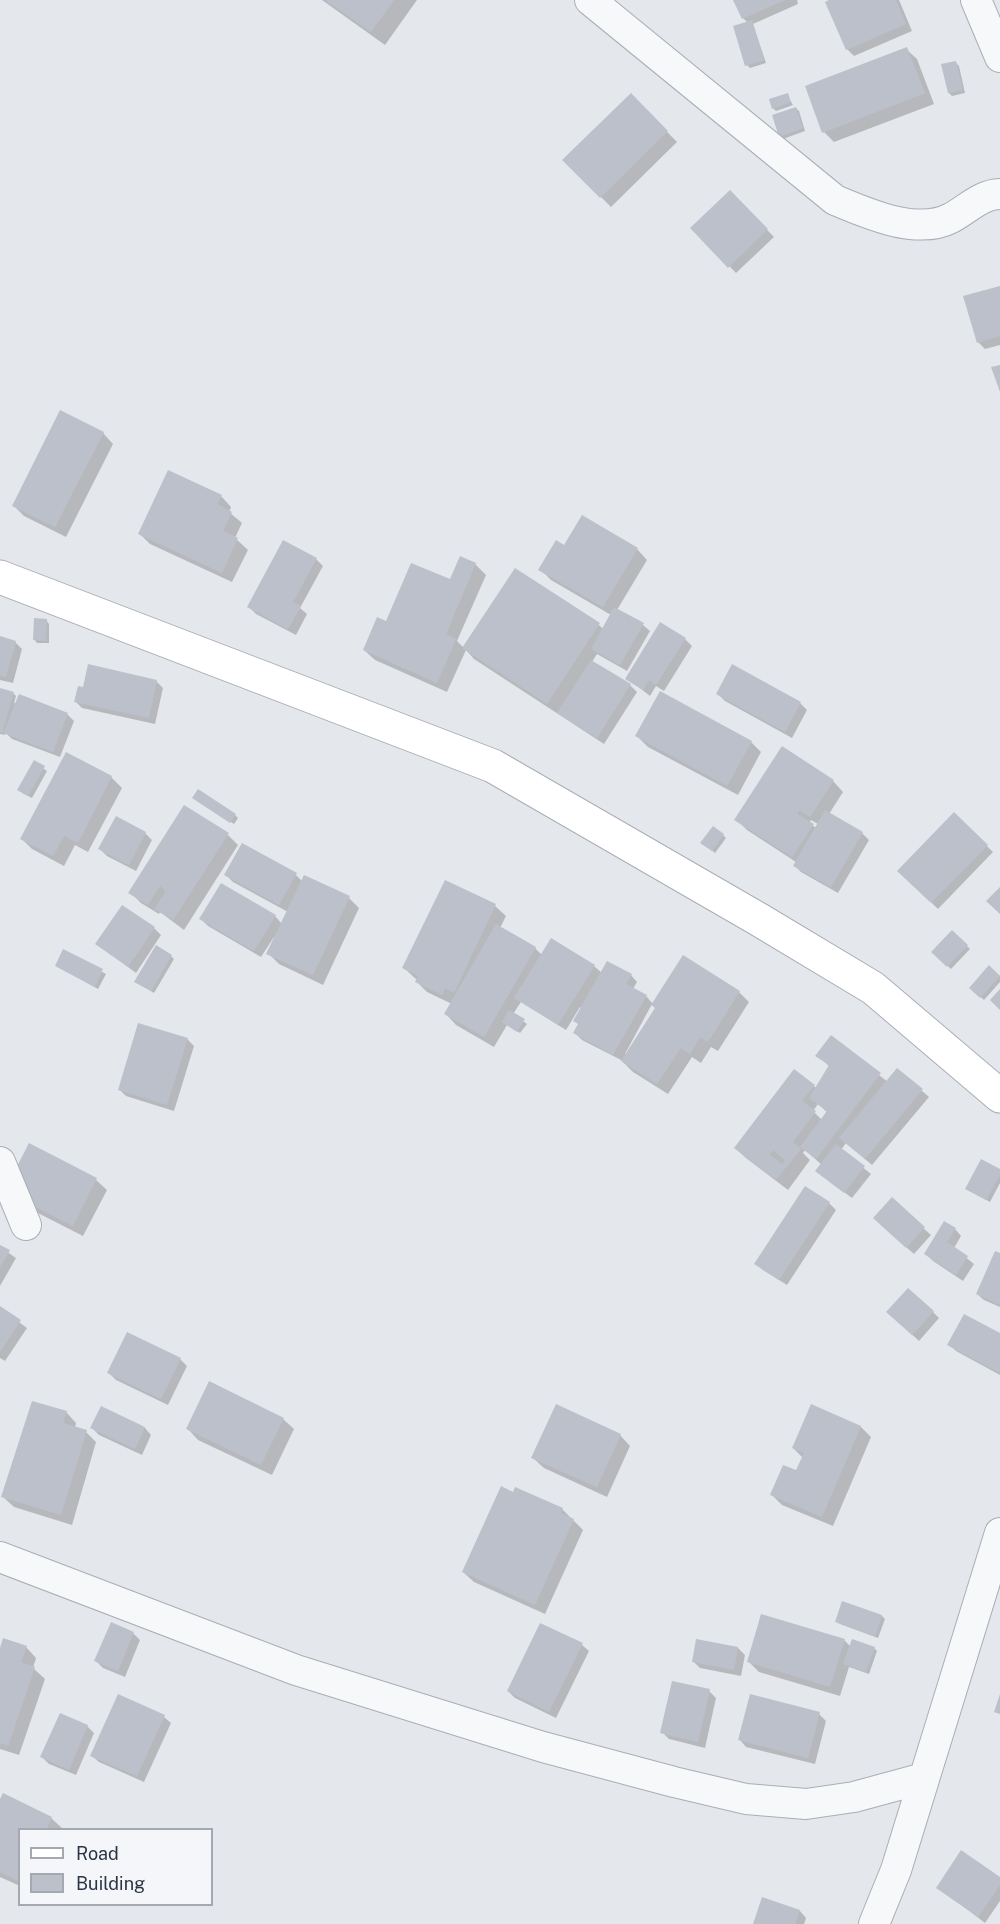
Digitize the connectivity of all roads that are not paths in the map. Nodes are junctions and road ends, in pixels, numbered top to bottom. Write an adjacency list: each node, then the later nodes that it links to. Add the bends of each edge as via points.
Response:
1 (590, 0): 4 (street, via 835,200 876,217 934,225 990,194)
2 (976, 0): 3 (street)
3 (1000, 57)
4 (1000, 194)
5 (0, 577): 6 (main road, via 493,766 873,987)
6 (1000, 1096)
7 (0, 1162): 8 (street)
8 (26, 1225)
9 (1000, 1533): 11 (street)
10 (0, 1557): 11 (street, via 296,1670 543,1747 674,1782 746,1799 806,1804 854,1797)
11 (924, 1778): 12 (street, via 896,1870)
12 (874, 1924)

